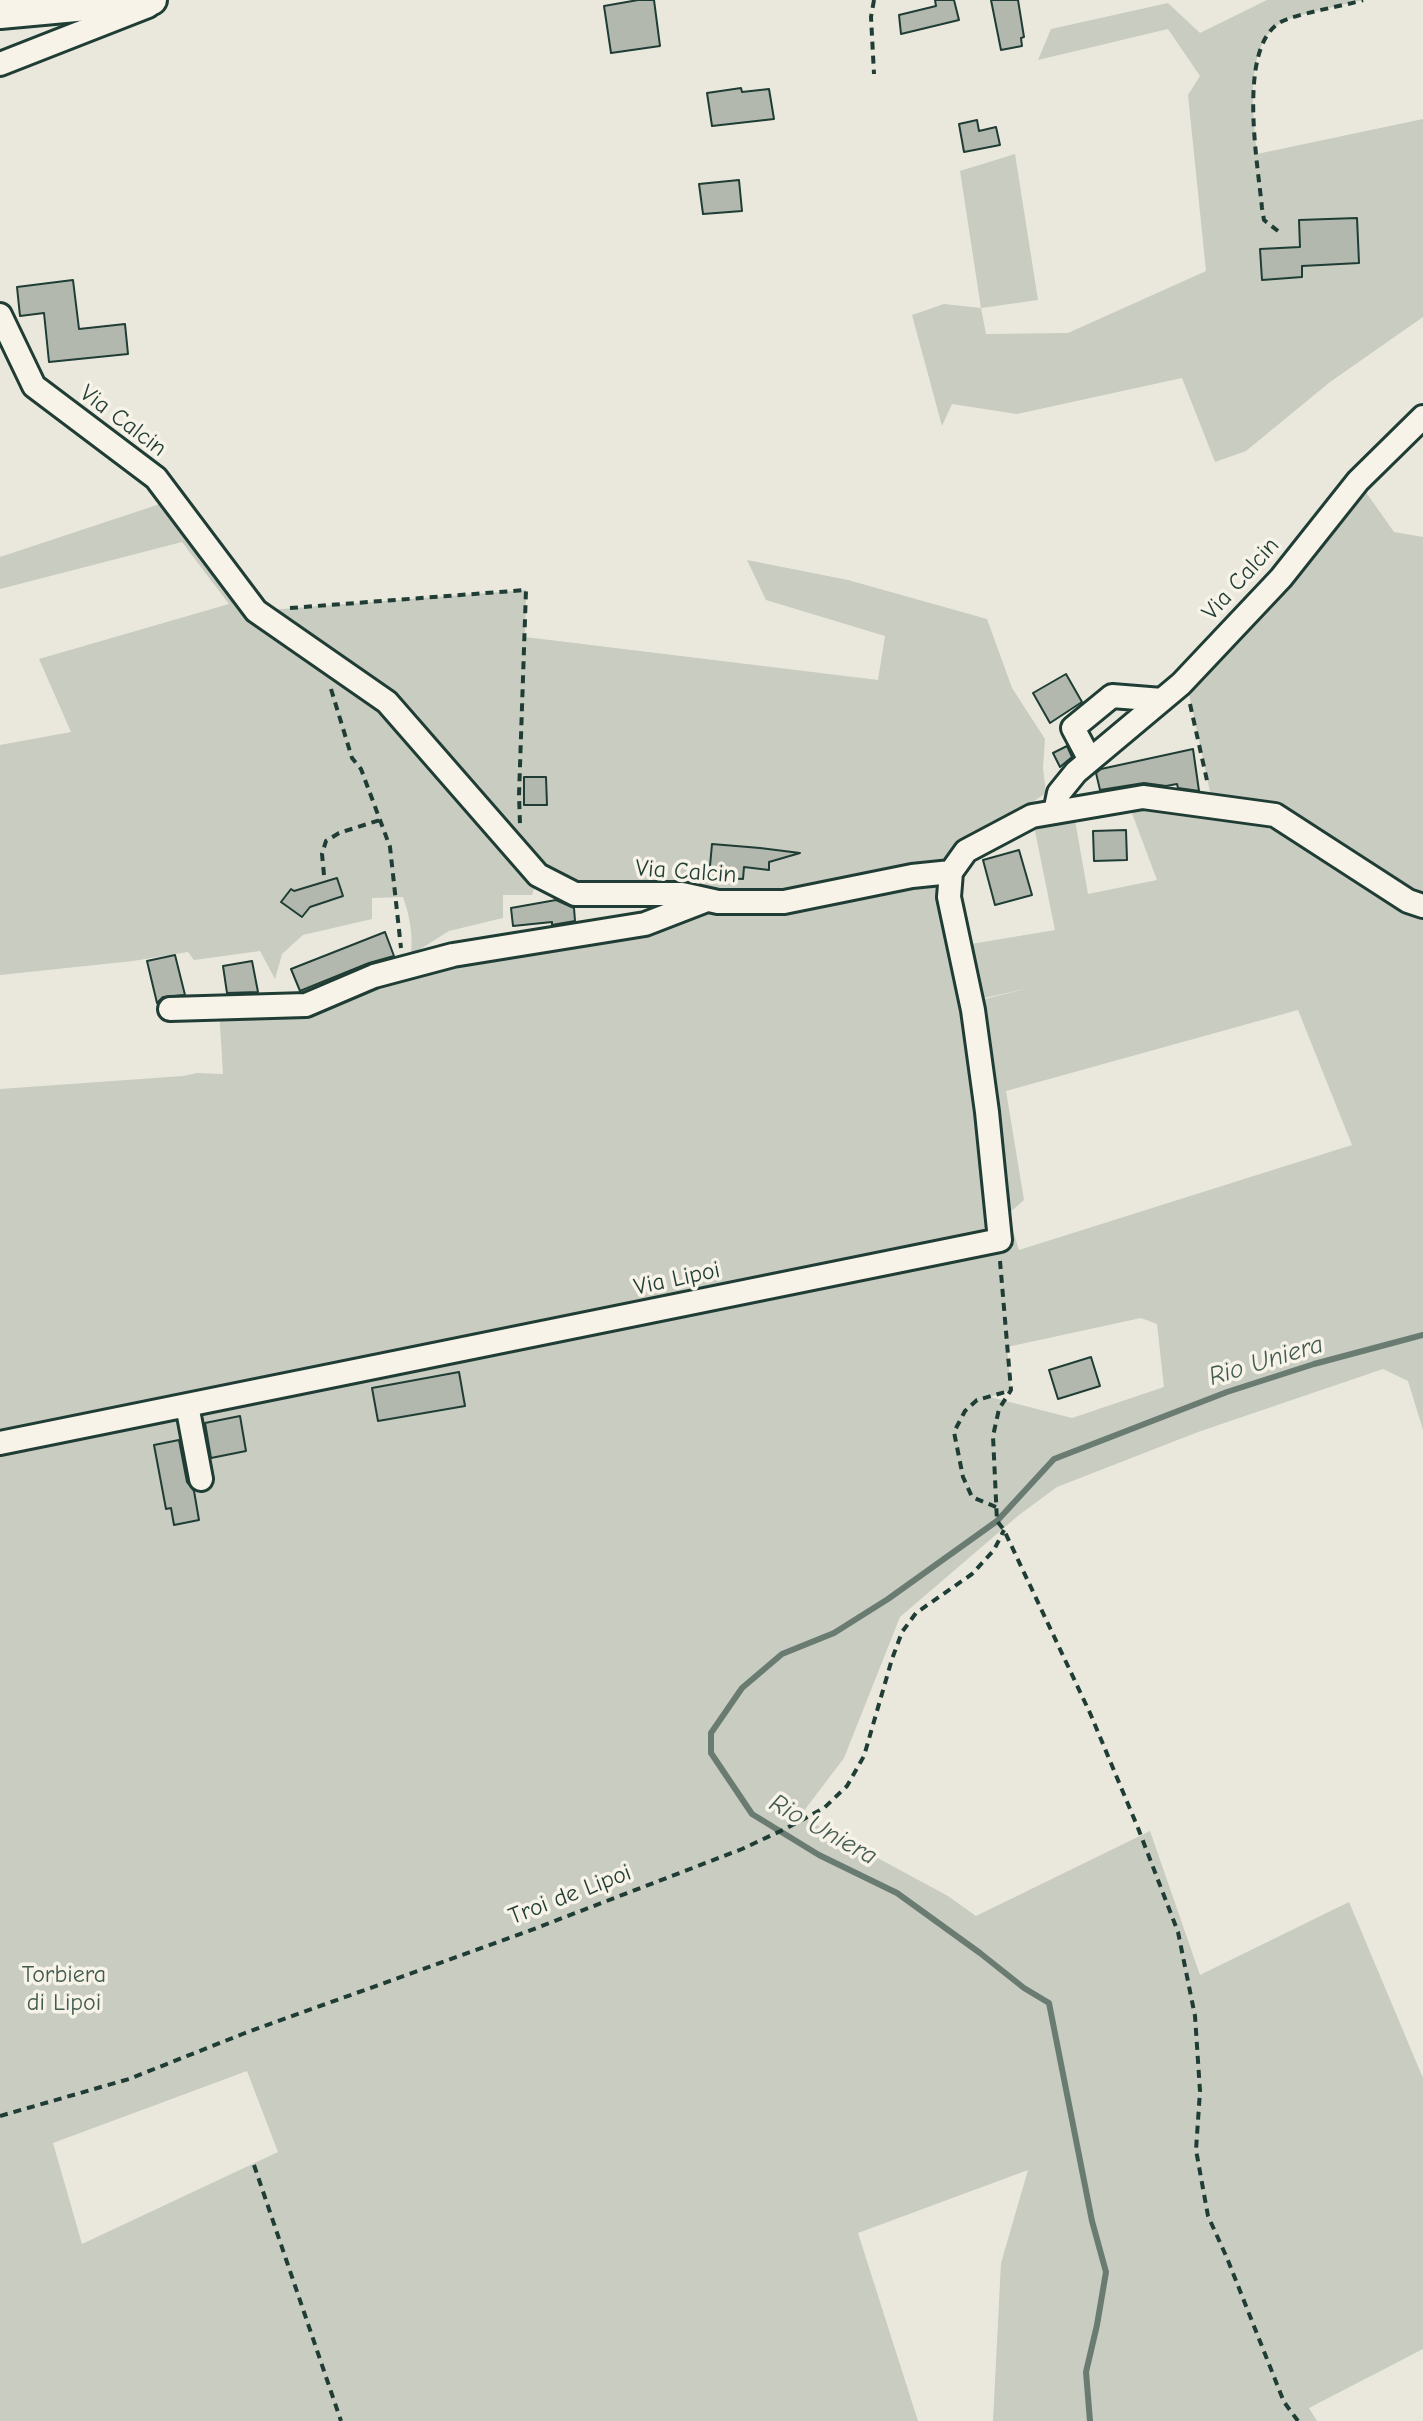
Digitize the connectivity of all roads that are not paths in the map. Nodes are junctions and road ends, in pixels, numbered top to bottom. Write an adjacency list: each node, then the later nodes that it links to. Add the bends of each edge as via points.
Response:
1 (152, 0): 3 (main road)
2 (165, 0): 4 (street)
3 (0, 14)
4 (0, 64)
5 (0, 315): 12 (street, Via Calcin, via 34,386 156,478 256,611 387,702 538,875 575,894 682,894)
6 (1423, 417): 7 (street, Via Calcin)
7 (1415, 432): 8 (street, Via Calcin, via 1358,481 1281,578)
8 (1162, 700): 9 (street, Via Calcin); 9 (street, via 1112,696 1073,728)
9 (1090, 760): 10 (street, Via Calcin, via 1059,793)
10 (1055, 812): 11 (street, via 1032,816 966,851); 13 (street, via 1143,797 1275,815)
11 (951, 872): 12 (street, Via Calcin, via 784,902); 15 (street, Via Lipoi, via 949,897 975,1024 1000,1240)
12 (708, 900): 14 (street, via 645,924 453,955 374,976 306,1005)
13 (1423, 906)
14 (170, 1009)
15 (187, 1405): 16 (street, Via Lipoi); 17 (street)
16 (0, 1443)
17 (201, 1479)

